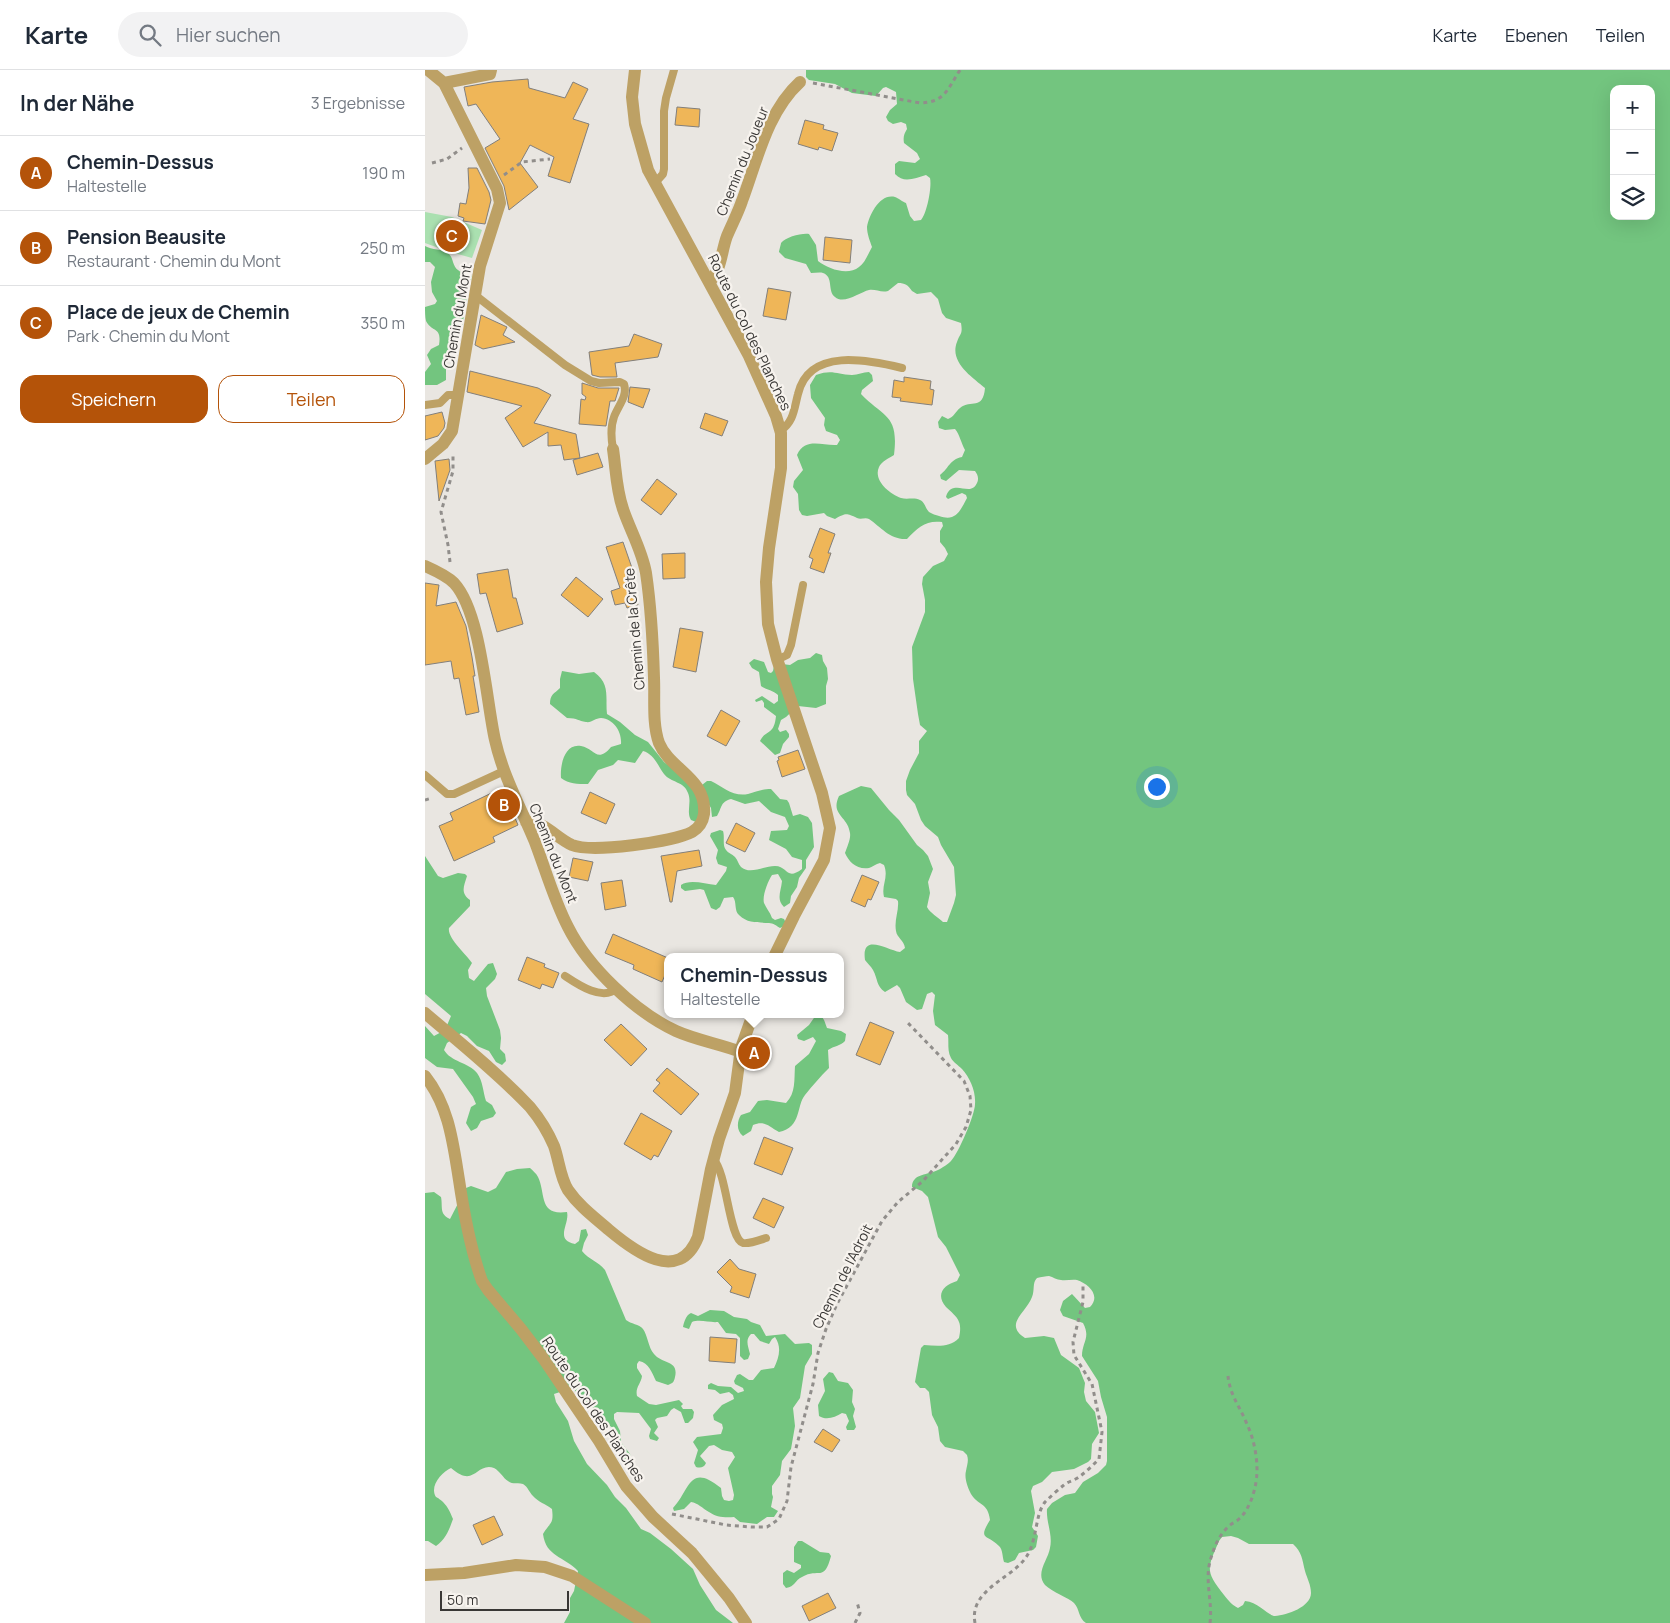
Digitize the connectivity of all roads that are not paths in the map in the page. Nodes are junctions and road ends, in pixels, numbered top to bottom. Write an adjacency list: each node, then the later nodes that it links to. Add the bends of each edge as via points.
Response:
1 (428, 70): 6 (street, Chemin du Mont)
2 (491, 70): 6 (street, via 490,74)
3 (635, 70): 7 (street, Route du Col des Planches, via 632,97 635,124 644,159)
4 (674, 70): 7 (lane, via 664,111 664,169)
5 (800, 82): 8 (street, Chemin du Joueur, via 786,97 771,125 726,238 721,264)
6 (443, 83): 9 (street, Chemin du Mont, via 499,196)
7 (655, 183): 8 (street, Route du Col des Planches)
8 (710, 282): 13 (street, Route du Col des Planches, via 749,356)
9 (475, 295): 11 (street, Chemin du Mont); 14 (lane, Chemin de la Crête, via 565,365 591,381 624,384 624,396 611,433)
10 (902, 368): 13 (lane, via 861,360 839,360 815,368 805,376 795,412)
11 (458, 395): 12 (lane, via 448,395 439,403); 15 (street, Chemin du Mont, via 448,438)
12 (425, 406)
13 (781, 431): 18 (street, Route du Col des Planches, via 781,468 766,582 768,624)
14 (613, 449): 21 (street, Chemin de la Crête, via 621,503 645,571 659,741 667,756 697,787 704,805 703,818 697,828 685,835 597,847 574,846 538,822)
15 (425, 459)
16 (425, 566): 19 (street, Chemin du Mont, via 451,580 462,595 473,624 493,734)
17 (803, 585): 18 (lane, via 791,645 787,655)
18 (777, 660): 22 (street, Route du Col des Planches, via 822,793 830,828 824,860)
19 (504, 771): 20 (lane, via 454,794 447,794); 21 (street, Chemin du Mont)
20 (425, 775)
21 (526, 822): 24 (street, Chemin du Mont, via 567,927 587,956)
22 (776, 953)
23 (565, 976): 24 (lane, via 592,990 607,993)
24 (617, 988): 27 (street, Chemin du Mont, via 661,1023)
25 (425, 1013): 29 (street, via 515,1092 535,1114 554,1146 567,1187 584,1209 616,1236 650,1258 676,1261 684,1258 694,1247)
26 (752, 1018): 27 (street)
27 (741, 1052): 29 (street, via 735,1093)
28 (425, 1076): 33 (street, Route du Col des Planches, via 446,1111 466,1220 487,1290 543,1358 626,1486 653,1517 692,1553)
29 (714, 1160): 30 (lane, via 722,1174 731,1220 739,1240 743,1243)
30 (766, 1238)
31 (425, 1575): 32 (street, via 516,1565 545,1567 572,1576)
32 (645, 1623)
33 (746, 1623)

